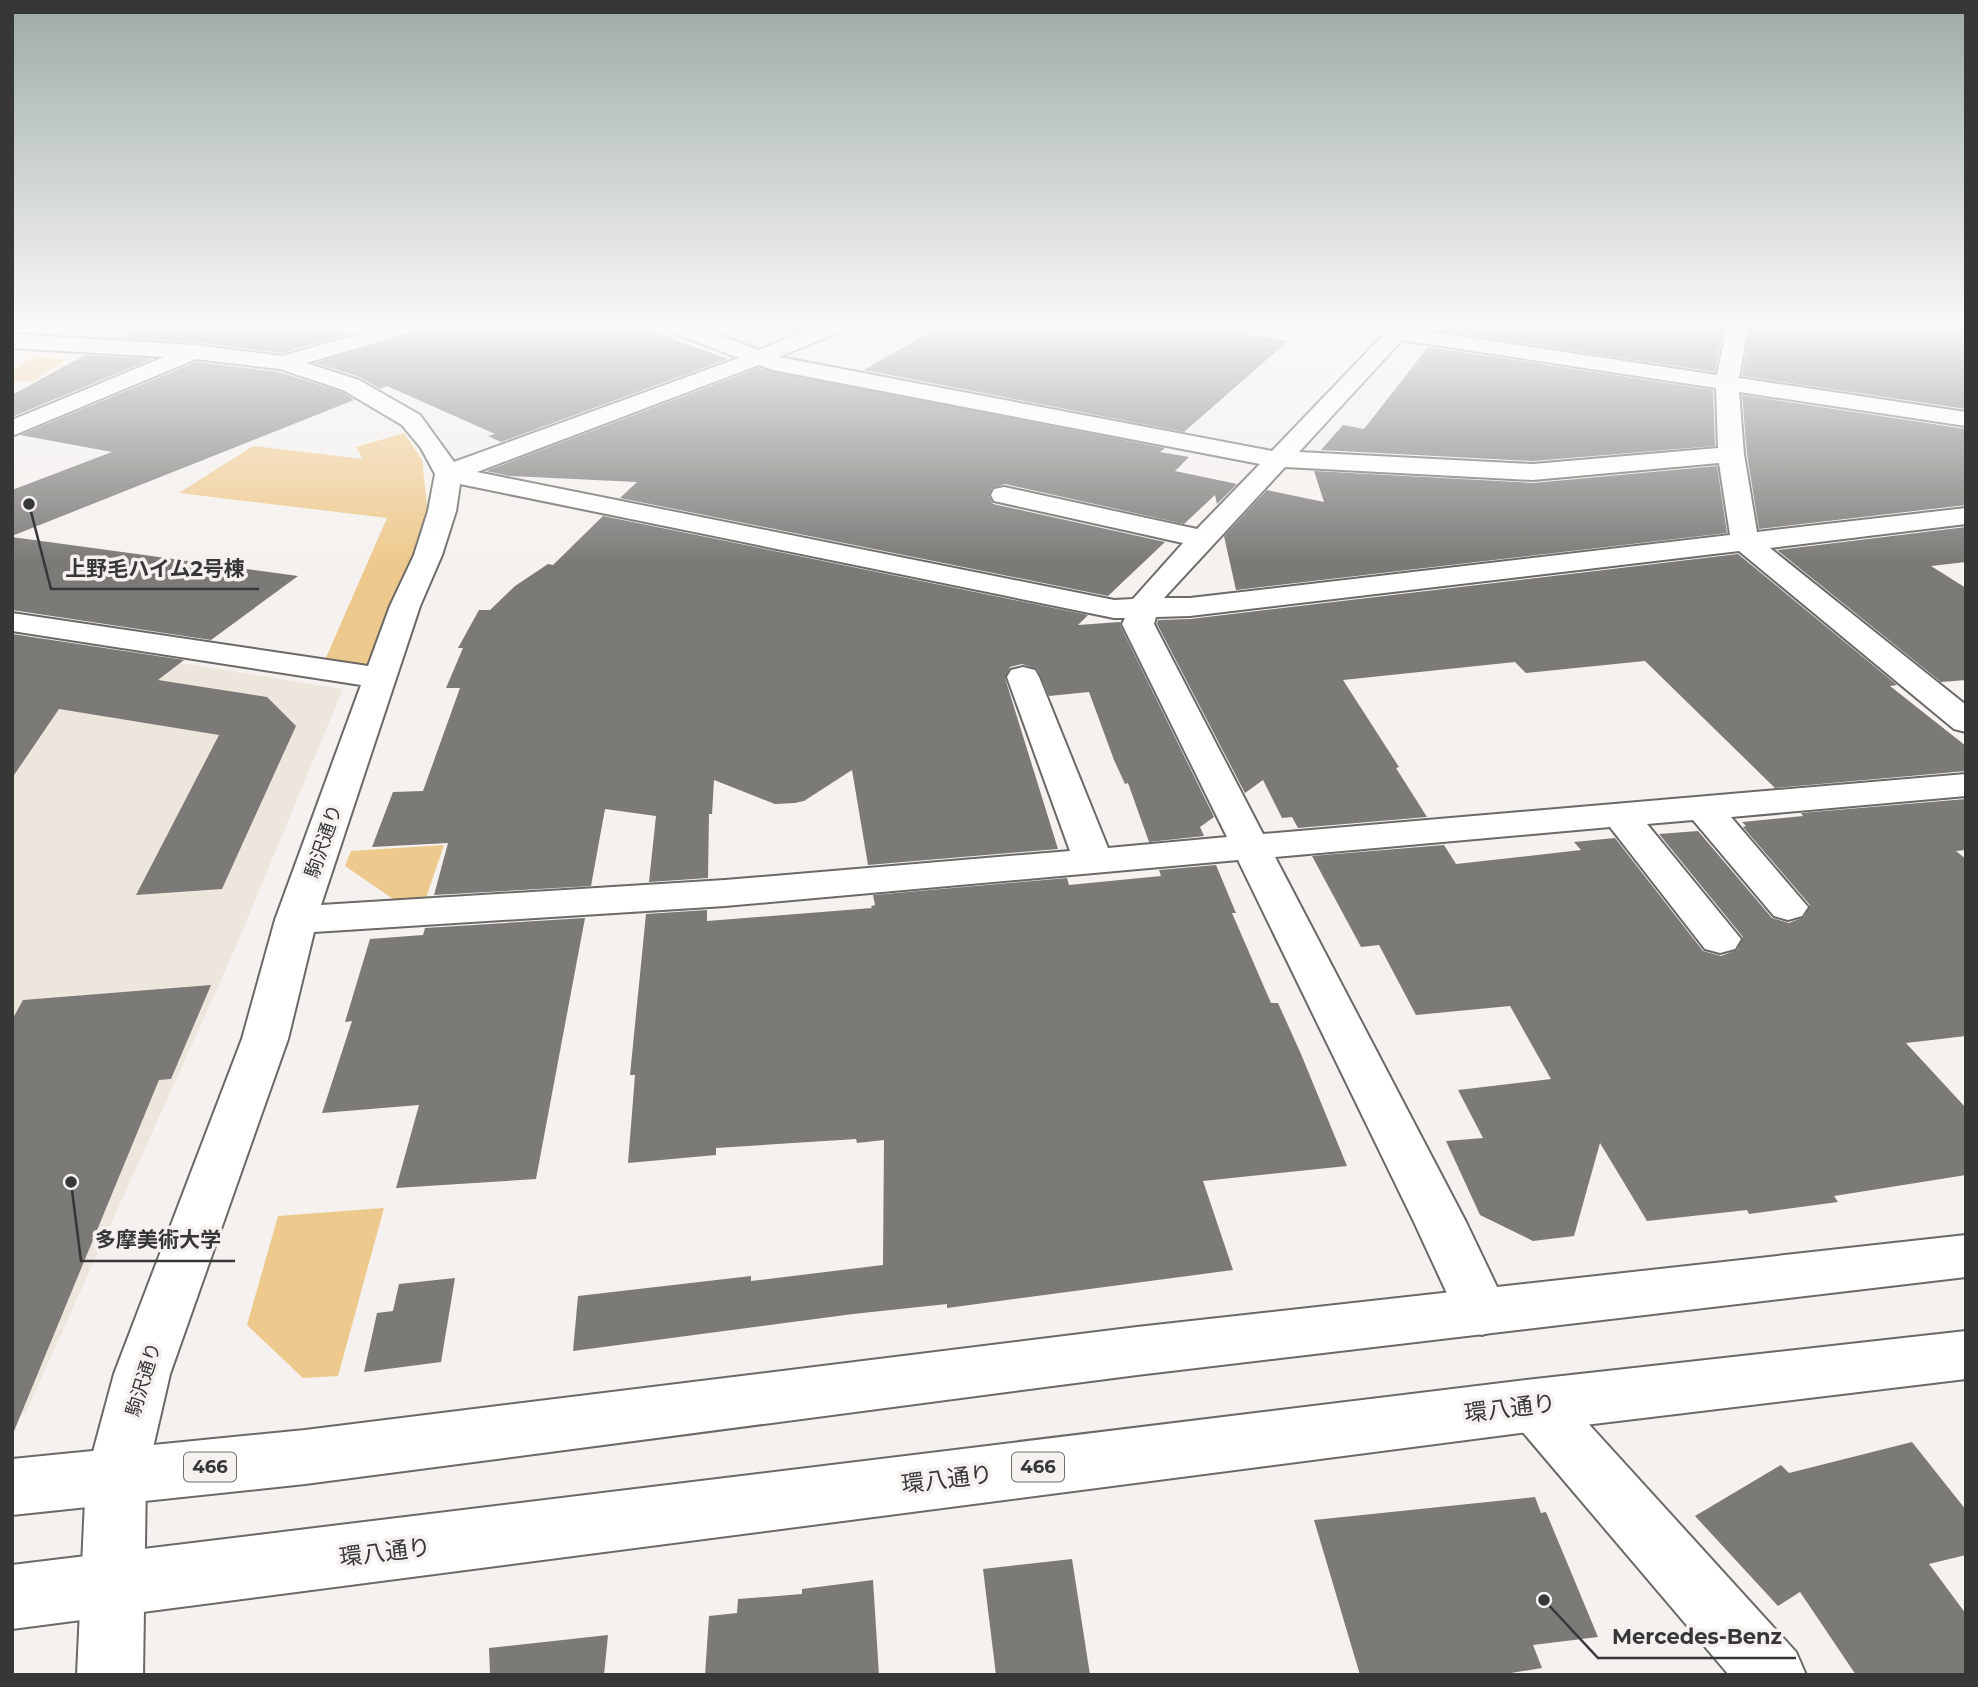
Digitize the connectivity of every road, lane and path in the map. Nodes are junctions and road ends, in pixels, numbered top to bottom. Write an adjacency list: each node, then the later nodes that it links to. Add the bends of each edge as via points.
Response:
1 (69, 405): 9 (main road)
2 (385, 405): 12 (main road, via 411,420)
3 (633, 405): 12 (main road)
4 (998, 405): 11 (main road)
5 (1327, 405): 11 (main road)
6 (1728, 405): 10 (main road)
7 (1871, 405): 8 (main road)
8 (1966, 419)
9 (12, 429)
10 (1731, 454): 11 (main road, via 1533,472); 16 (main road)
11 (1276, 459): 15 (main road)
12 (448, 474): 17 (main road, via 1114,609); 20 (main road, 駒沢通り, via 428,555)
13 (1004, 495): 15 (main road)
14 (1966, 516): 16 (main road)
15 (1202, 539): 17 (main road, via 1150,596)
16 (1745, 542): 17 (main road); 21 (main road)
17 (1145, 610): 25 (main road, via 1139,624)
18 (12, 622): 20 (main road)
19 (1023, 677): 26 (main road)
20 (379, 678): 28 (main road, 駒沢通り)
21 (1966, 722)
22 (1966, 785): 23 (main road)
23 (1702, 807): 24 (main road); 27 (main road)
24 (1619, 815): 25 (main road); 29 (main road)
25 (1251, 846): 26 (main road); 31 (main road)
26 (1093, 860): 28 (main road, via 725,893)
27 (1788, 907)
28 (296, 920): 34 (main road, 駒沢通り, via 265,1039 142,1374)
29 (1720, 939)
30 (1966, 1256): 31 (main road, 466)
31 (1482, 1312): 34 (main road, 466)
32 (1966, 1355): 33 (main road, 環八通り / 466)
33 (1535, 1405): 36 (main road, 環八通り / 466); 39 (main road)
34 (116, 1478): 35 (main road, 466); 36 (main road, 駒沢通り)
35 (12, 1487)
36 (111, 1585): 37 (main road, 環八通り / 466); 38 (main road, 駒沢通り)
37 (12, 1597)
38 (110, 1675)
39 (1773, 1675)

